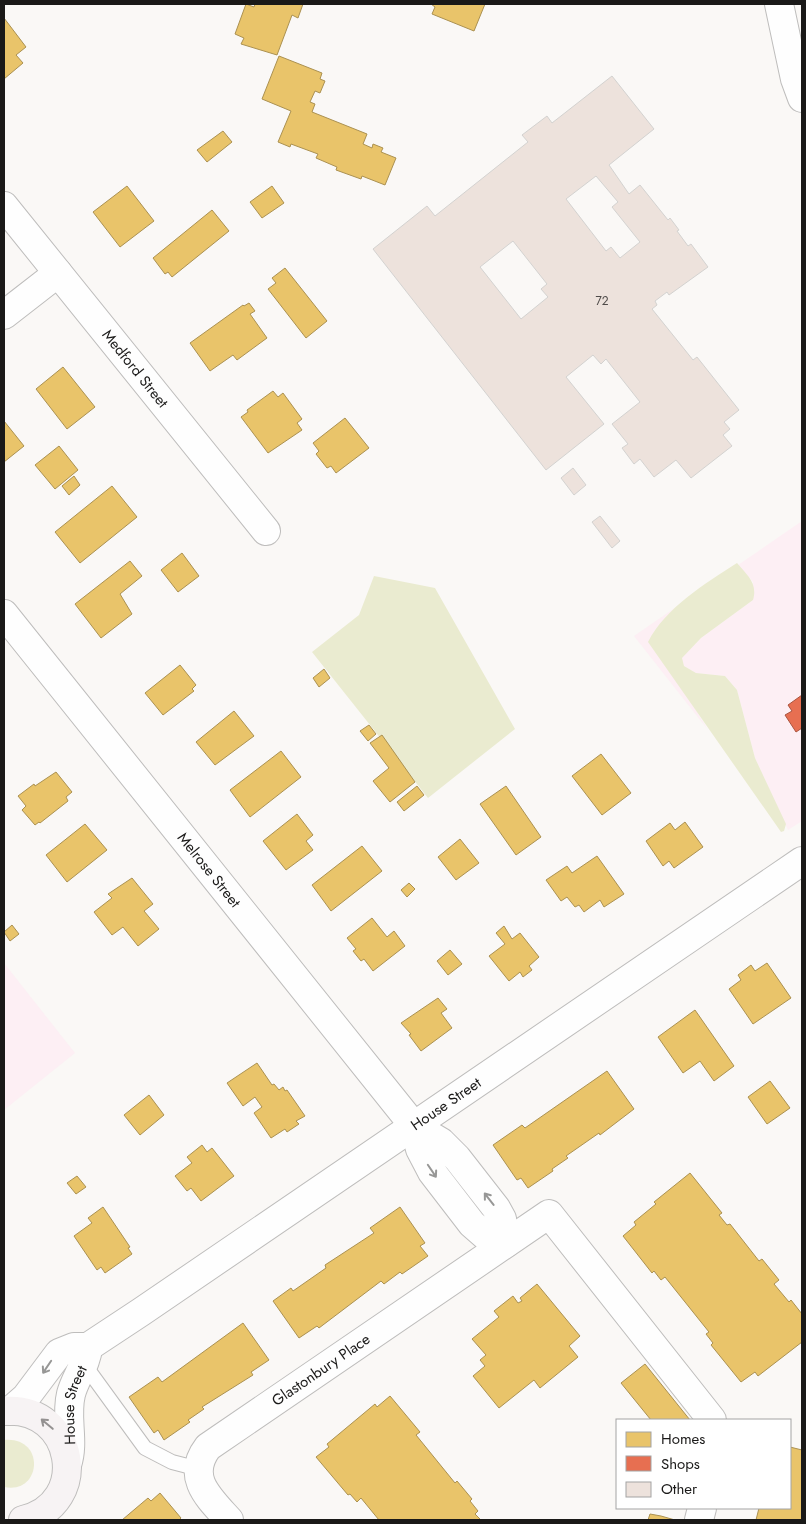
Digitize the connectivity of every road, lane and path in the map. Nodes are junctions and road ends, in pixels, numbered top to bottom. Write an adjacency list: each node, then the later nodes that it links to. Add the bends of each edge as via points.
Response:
1 (779, 4): 2 (street)
2 (802, 98)
3 (4, 206): 4 (street, Medford Street)
4 (58, 273): 5 (street); 6 (street, Medford Street)
5 (4, 316)
6 (266, 531)
7 (4, 614): 9 (street, Melrose Street)
8 (802, 861): 9 (street, House Street)
9 (414, 1126): 10 (street, via 420,1149 432,1172 472,1224 488,1238); 11 (street, House Street)
10 (506, 1244): 13 (street, Glastonbury Place, via 549,1214); 14 (street, Glastonbury Place, via 208,1447 201,1456)
11 (86, 1355): 12 (street, House Street, one-way to 12, via 70,1348 56,1355 26,1397); 14 (lane, via 145,1448 172,1462); 15 (street, House Street, via 70,1398 72,1434)
12 (7, 1411): 15 (main road, one-way to 12, via 62,1441 53,1428 33,1415)
13 (711, 1419)
14 (199, 1468): 18 (street, via 202,1490)
15 (66, 1473): 16 (main road, via 60,1495 50,1507); 17 (main road)
16 (23, 1520)
17 (64, 1520)
18 (229, 1520)

